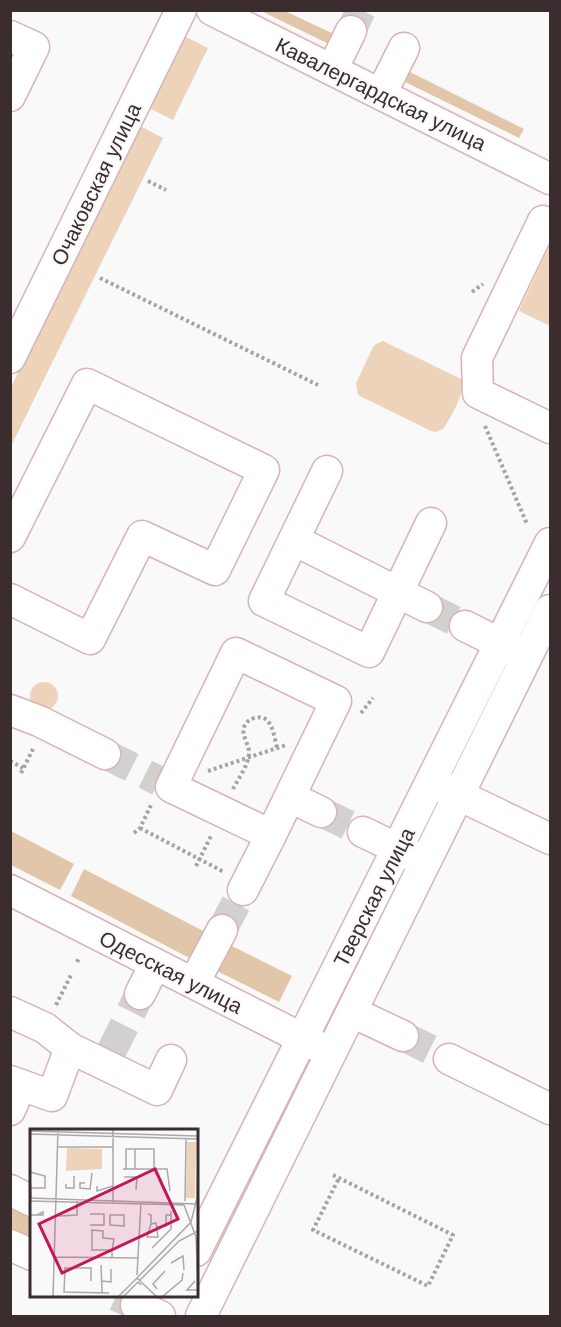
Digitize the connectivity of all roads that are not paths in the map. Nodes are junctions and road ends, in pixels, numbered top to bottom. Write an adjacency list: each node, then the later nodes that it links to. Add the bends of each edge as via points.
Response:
1 (181, 10): 11 (street, Очаковская улица)
2 (212, 10): 6 (street, Кавалергардская улица)
3 (351, 31): 6 (street)
4 (10, 36): 8 (street, via 34,47)
5 (404, 48): 7 (street)
6 (332, 70): 7 (street, Кавалергардская улица)
7 (381, 94): 9 (street, Кавалергардская улица)
8 (10, 96)
9 (550, 178)
10 (543, 221): 13 (street, via 477,358 478,393)
11 (19, 320): 12 (street, Очаковская улица)
12 (10, 358)
13 (550, 428)
14 (327, 471): 17 (street)
15 (431, 523): 19 (street)
16 (10, 537): 20 (street, via 87,384 264,470 215,570 142,536 90,639)
17 (294, 540): 19 (street); 19 (street, via 264,601 369,652)
18 (550, 543): 24 (street, Тверская улица)
19 (397, 592): 21 (street)
20 (10, 599)
21 (427, 607)
22 (550, 610): 25 (street, Тверская улица)
23 (465, 626): 24 (street)
24 (500, 644): 25 (street); 28 (street, Тверская улица)
25 (527, 657): 29 (street, Тверская улица)
26 (10, 710): 27 (street)
27 (105, 754)
28 (431, 782): 29 (street); 35 (street, Тверская улица)
29 (459, 795): 34 (street); 36 (street, Тверская улица)
30 (290, 797): 31 (street); 33 (street); 33 (street, via 336,701 236,653 164,784)
31 (321, 812)
32 (363, 832): 35 (street)
33 (271, 835): 37 (street)
34 (550, 839)
35 (398, 849): 36 (street); 46 (street, Тверская улица)
36 (426, 863): 44 (street, Тверская улица)
37 (244, 886)
38 (10, 890): 40 (street, Одесская улица)
39 (222, 930): 41 (street)
40 (155, 964): 41 (street, Одесская улица); 42 (street)
41 (194, 984): 46 (street, Одесская улица)
42 (140, 994)
43 (10, 1012): 47 (street, via 45,1028)
44 (352, 1012): 45 (street); 48 (street, Тверская улица)
45 (402, 1036)
46 (303, 1039): 48 (street, Одесская улица); 56 (street, Тверская улица)
47 (70, 1048): 50 (street, via 108,1059 157,1090); 51 (street, via 52,1096)
48 (332, 1053): 58 (street, Тверская улица)
49 (449, 1059): 52 (street)
50 (171, 1060)
51 (14, 1092)
52 (550, 1109)
53 (10, 1190): 54 (street)
54 (30, 1200)
55 (10, 1245): 57 (street)
56 (198, 1247)
57 (30, 1254)
58 (201, 1317)

